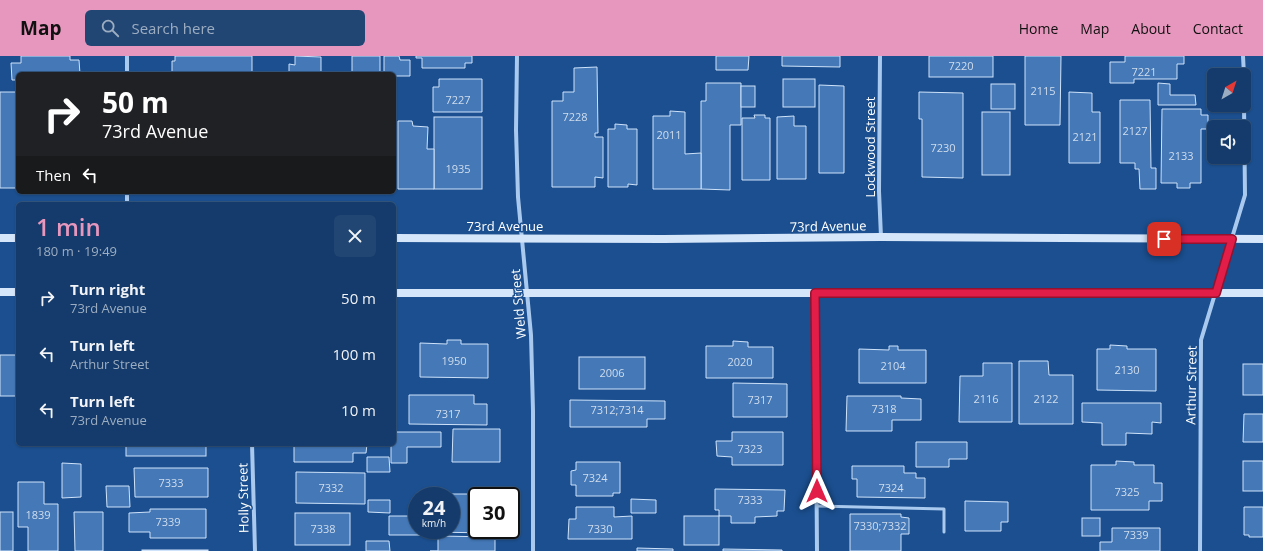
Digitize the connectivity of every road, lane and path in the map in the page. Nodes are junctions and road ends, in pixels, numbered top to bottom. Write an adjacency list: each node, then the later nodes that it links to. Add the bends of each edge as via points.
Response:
1 (127, 56): 6 (street)
2 (517, 56): 12 (street, Weld Street, via 517,180)
3 (880, 56): 8 (street, Lockwood Street)
4 (1243, 56): 5 (street)
5 (1244, 68)
6 (127, 72)
7 (1244, 112): 13 (street, Arthur Street, via 1245,195)
8 (881, 237): 12 (main road, 73rd Avenue); 13 (main road, 73rd Avenue)
9 (0, 238): 10 (main road)
10 (16, 238)
11 (396, 238): 12 (main road, 73rd Avenue)
12 (522, 238): 18 (street, Weld Street)
13 (1232, 239): 14 (main road, 73rd Avenue); 20 (street, Arthur Street)
14 (1263, 239)
15 (0, 292): 16 (main road)
16 (16, 292)
17 (396, 293): 18 (main road)
18 (528, 293): 19 (main road); 26 (street, Weld Street, via 533,411)
19 (815, 293): 20 (main road); 23 (street)
20 (1216, 293): 21 (main road); 28 (street, Arthur Street, via 1201,340)
21 (1263, 293)
22 (252, 446): 25 (street, Holly Street)
23 (817, 506): 24 (lane, via 944,510); 27 (street)
24 (944, 532)
25 (254, 551)
26 (533, 551)
27 (817, 551)
28 (1200, 551)

